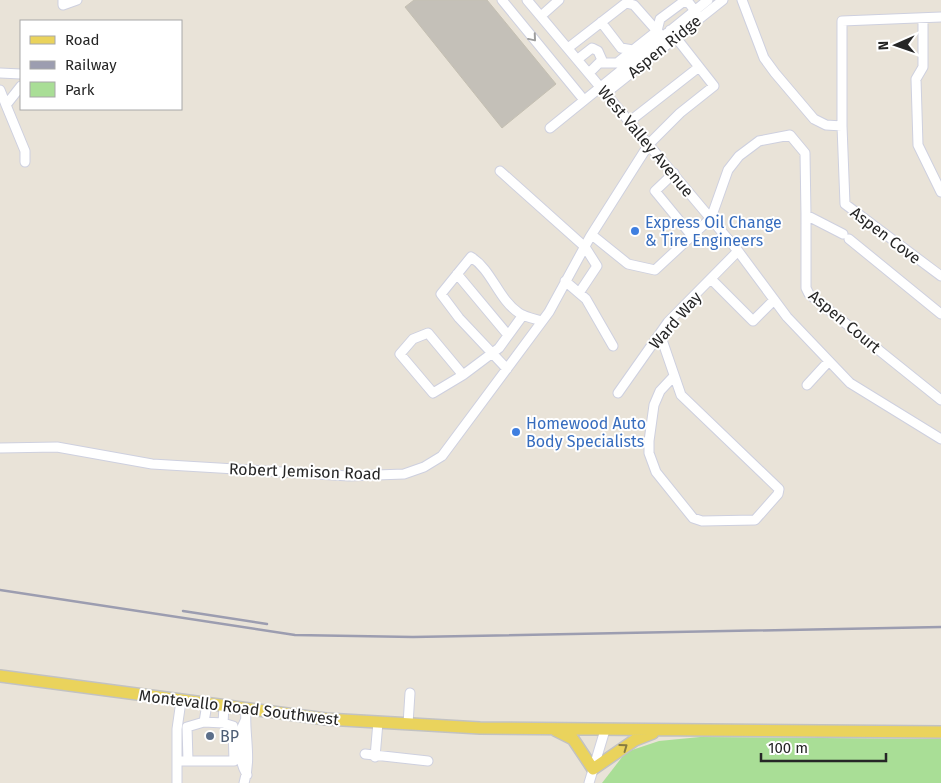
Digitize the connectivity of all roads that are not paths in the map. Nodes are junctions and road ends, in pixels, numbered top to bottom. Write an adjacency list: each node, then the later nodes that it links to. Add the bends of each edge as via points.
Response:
1 (63, 0): 2 (street, via 63,5)
2 (77, 0)
3 (502, 0): 29 (street, one-way to 29)
4 (527, 0): 10 (street, West Valley Avenue)
5 (559, 0): 10 (street)
6 (723, 0): 8 (street, Aspen Ridge)
7 (742, 0): 32 (street, via 764,58 775,73 814,119 826,125)
8 (709, 3): 9 (street, Aspen Ridge)
9 (698, 14): 15 (street, Aspen Ridge); 16 (street, via 689,3 683,2 660,18)
10 (541, 16): 17 (street, West Valley Avenue)
11 (941, 17): 12 (street, Aspen Cove)
12 (923, 18): 32 (street, Aspen Cove, via 842,21); 38 (street, via 923,67 916,79 918,145)
13 (601, 22): 14 (street); 16 (street, via 626,3 634,5); 19 (street, via 620,48)
14 (590, 30): 17 (street); 18 (street)
15 (673, 34): 16 (street, Aspen Ridge); 22 (street)
16 (662, 37): 19 (street, Aspen Ridge); 27 (street, Aspen Ridge)
17 (568, 48): 20 (street, West Valley Avenue)
18 (592, 48): 20 (street); 21 (street, via 598,51 602,60)
19 (636, 52): 21 (street, via 617,62); 27 (street, Aspen Ridge)
20 (578, 60): 24 (street, West Valley Avenue)
21 (599, 63): 24 (street)
22 (699, 68): 31 (street); 34 (street, Robert Jemison Road, via 714,86)
23 (0, 73): 25 (street)
24 (589, 73): 27 (street, West Valley Avenue)
25 (20, 74)
26 (20, 87): 30 (street)
27 (603, 89): 29 (street); 31 (street, West Valley Avenue)
28 (0, 90): 30 (street)
29 (584, 100): 33 (street)
30 (6, 105): 35 (street, via 25,151)
31 (630, 121): 34 (street, West Valley Avenue)
32 (842, 126): 46 (street, Aspen Cove, via 846,204)
33 (550, 128)
34 (649, 144): 37 (street, West Valley Avenue); 41 (street, Robert Jemison Road)
35 (26, 162)
36 (500, 171): 43 (street)
37 (674, 173): 40 (street, West Valley Avenue); 42 (street, via 655,191)
38 (941, 192)
39 (806, 215): 40 (street, Aspen Court, via 805,153 790,135 758,141 739,156 728,170); 51 (street, via 846,237); 64 (street, Aspen Court, via 806,288 809,294)
40 (711, 218): 42 (street); 44 (street, West Valley Avenue)
41 (592, 235): 42 (street, via 628,264 655,270); 43 (street, Robert Jemison Road)
42 (692, 236)
43 (585, 246): 48 (street, Robert Jemison Road); 49 (street, via 597,266)
44 (738, 251): 47 (street, Ward Way); 50 (street, West Valley Avenue)
45 (457, 274): 52 (street, via 471,257 480,262 508,303); 55 (street); 57 (street, via 441,294)
46 (941, 276)
47 (711, 279): 50 (street, via 753,321); 54 (street, Ward Way)
48 (566, 282): 49 (street); 53 (street, Robert Jemison Road)
49 (579, 293): 56 (street)
50 (774, 300): 58 (street, West Valley Avenue)
51 (941, 314)
52 (523, 315): 53 (street); 55 (street)
53 (542, 322): 59 (street, Robert Jemison Road)
54 (660, 334): 61 (street); 63 (street, Ward Way)
55 (508, 335): 57 (street)
56 (613, 346)
57 (491, 353): 59 (street); 60 (street)
58 (829, 361): 62 (street); 65 (street, West Valley Avenue, via 850,382)
59 (507, 369): 66 (street, Robert Jemison Road, via 442,456 424,468 404,474 350,476 162,465 57,447)
60 (463, 376): 60 (street, via 428,333 414,338 400,354 433,393)
61 (674, 376): 61 (street, via 681,395 694,409 779,489 755,520 702,521 693,518 656,472 649,447 654,405 660,391)
62 (807, 385)
63 (618, 393)
64 (941, 400)
65 (941, 439)
66 (0, 448)
67 (0, 676): 69 (main road, Montevallo Road Southwest)
68 (410, 693): 76 (street)
69 (181, 700): 70 (main road, Montevallo Road Southwest); 81 (street)
70 (207, 704): 71 (main road, Montevallo Road Southwest); 73 (street)
71 (224, 706): 72 (main road, Montevallo Road Southwest); 74 (street)
72 (246, 709): 75 (main road, Montevallo Road Southwest); 89 (street, via 240,730 240,763)
73 (204, 722): 74 (street); 82 (street, via 187,728)
74 (223, 722): 86 (street, via 233,726 234,761)
75 (378, 722): 76 (main road, Montevallo Road Southwest); 84 (street)
76 (408, 724): 77 (main road, Montevallo Road Southwest)
77 (554, 729): 78 (main road, Montevallo Road Southwest); 88 (main road, via 573,739)
78 (605, 730): 79 (main road); 88 (street)
79 (659, 731): 80 (main road); 88 (main road, one-way to 79, via 635,740)
80 (941, 732)
81 (177, 733): 82 (street); 85 (street)
82 (187, 733): 86 (street)
83 (365, 754): 84 (street)
84 (375, 757): 87 (street)
85 (177, 761): 86 (street); 90 (street)
86 (188, 761)
87 (428, 761)
88 (594, 769): 91 (street)
89 (246, 779)
90 (177, 783)
91 (589, 783)

